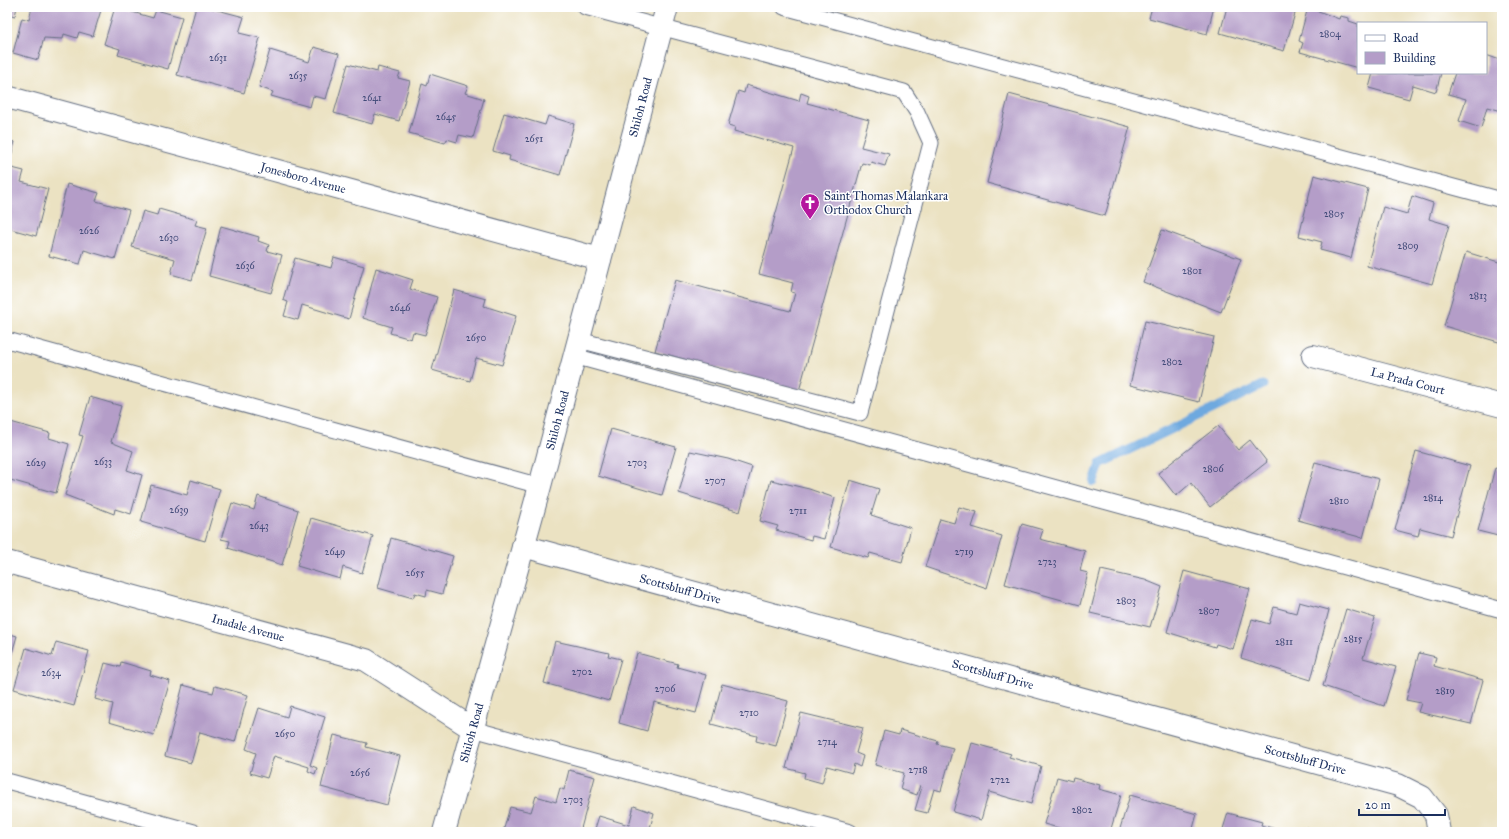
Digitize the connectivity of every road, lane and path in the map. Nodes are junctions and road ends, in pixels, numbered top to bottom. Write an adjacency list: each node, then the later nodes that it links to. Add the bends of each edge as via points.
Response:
1 (585, 7): 4 (lane)
2 (667, 7): 4 (street, Shiloh Road)
3 (784, 7): 6 (lane)
4 (661, 28): 7 (street, Shiloh Road); 9 (lane, via 904,92 917,112 931,143 922,181 860,413)
5 (7, 97): 7 (street, Jonesboro Avenue)
6 (1502, 200)
7 (600, 259): 9 (street, Shiloh Road)
8 (7, 340): 12 (lane)
9 (576, 348): 12 (street, Shiloh Road); 15 (lane)
10 (1313, 356): 11 (street, La Prada Court)
11 (1502, 406)
12 (540, 486): 13 (street, Shiloh Road)
13 (524, 546): 16 (street, Shiloh Road); 21 (street, Scottsbluff Drive, via 1398,784 1422,797 1436,815)
14 (7, 562): 16 (street, Inadale Avenue, via 366,660)
15 (1502, 610)
16 (473, 729): 19 (street, Shiloh Road); 20 (lane)
17 (7, 781): 18 (lane)
18 (194, 832)
19 (444, 832)
20 (850, 832)
21 (1439, 832)

